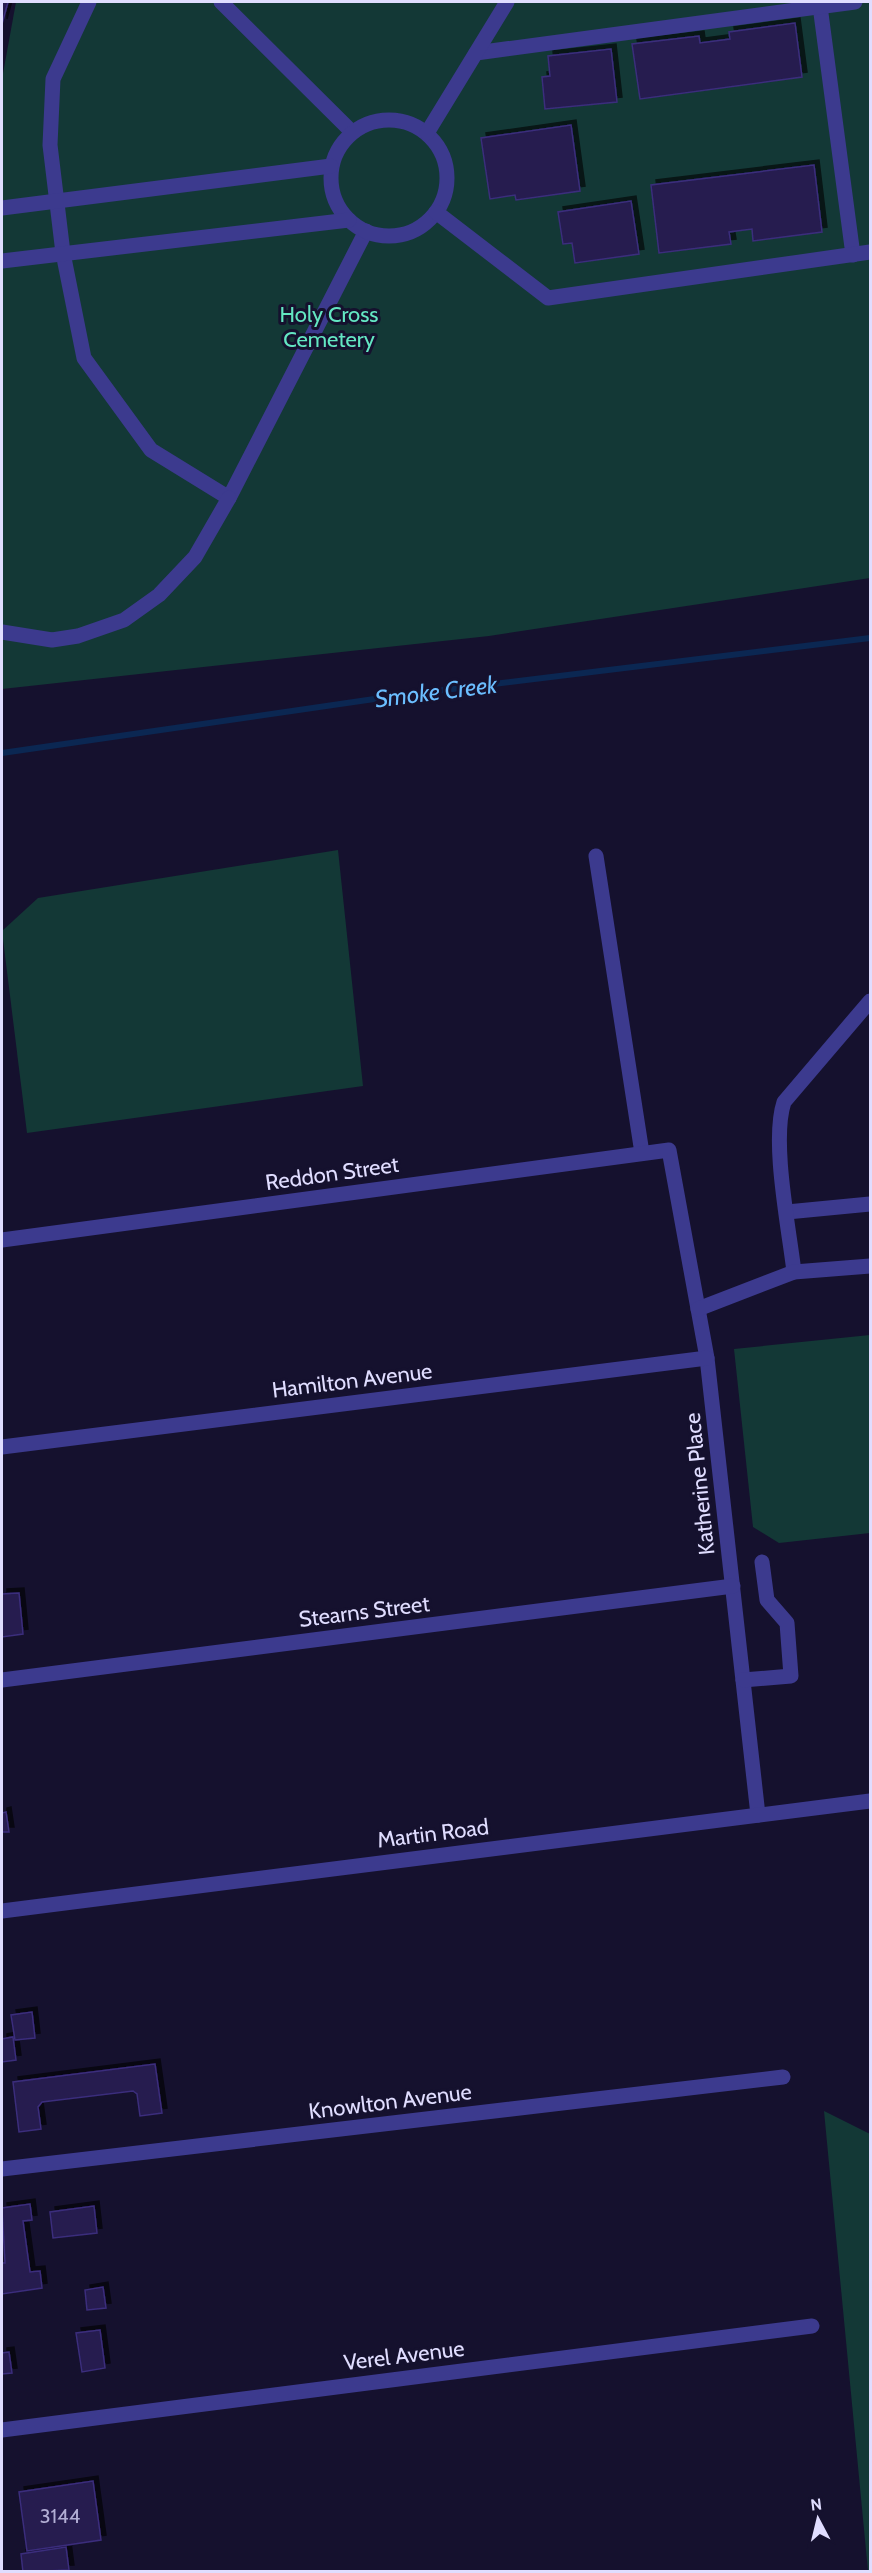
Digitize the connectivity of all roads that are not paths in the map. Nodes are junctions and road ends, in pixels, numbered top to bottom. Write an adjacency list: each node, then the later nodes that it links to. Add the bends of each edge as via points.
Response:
1 (89, 2): 10 (street, via 53,79 50,145)
2 (221, 2): 7 (street)
3 (507, 2): 6 (street)
4 (855, 2): 5 (street)
5 (820, 6): 6 (street); 17 (street)
6 (476, 53): 8 (street)
7 (352, 132): 8 (street, via 370,122 392,119); 9 (street, via 338,148)
8 (427, 133): 12 (street, via 440,149 447,168 445,194)
9 (331, 166): 10 (street); 13 (street, via 336,204)
10 (56, 201): 11 (street); 16 (street)
11 (2, 208)
12 (436, 212): 14 (street, via 418,228 399,235); 17 (street, via 548,298)
13 (349, 220): 14 (street); 16 (street)
14 (366, 231): 19 (street)
15 (870, 252): 17 (street)
16 (63, 253): 18 (street); 19 (street, via 84,358 151,450)
17 (853, 255)
18 (2, 261)
19 (229, 498): 20 (street, via 195,557 159,595 124,620 78,636 52,640)
20 (2, 632)
21 (596, 856): 24 (street)
22 (870, 1001): 26 (street, via 784,1102 779,1117 779,1141)
23 (669, 1150): 24 (street, Reddon Street); 30 (street, Katherine Place)
24 (642, 1153): 27 (street, Reddon Street)
25 (870, 1204): 26 (street)
26 (787, 1212): 29 (street)
27 (2, 1240)
28 (870, 1266): 29 (street)
29 (794, 1272): 30 (street)
30 (698, 1309): 31 (street, Katherine Place)
31 (707, 1358): 32 (street, Hamilton Avenue); 34 (street, Katherine Place)
32 (2, 1447)
33 (762, 1562): 36 (street, via 766,1600 787,1623 791,1676)
34 (733, 1586): 35 (street, Stearns Street); 36 (street, Katherine Place)
35 (2, 1680)
36 (743, 1680): 38 (street, Katherine Place)
37 (870, 1801): 38 (street, Martin Road)
38 (758, 1815): 39 (street, Martin Road)
39 (2, 1911)
40 (783, 2077): 41 (street, Knowlton Avenue)
41 (2, 2169)
42 (812, 2326): 43 (street, Verel Avenue)
43 (2, 2430)

